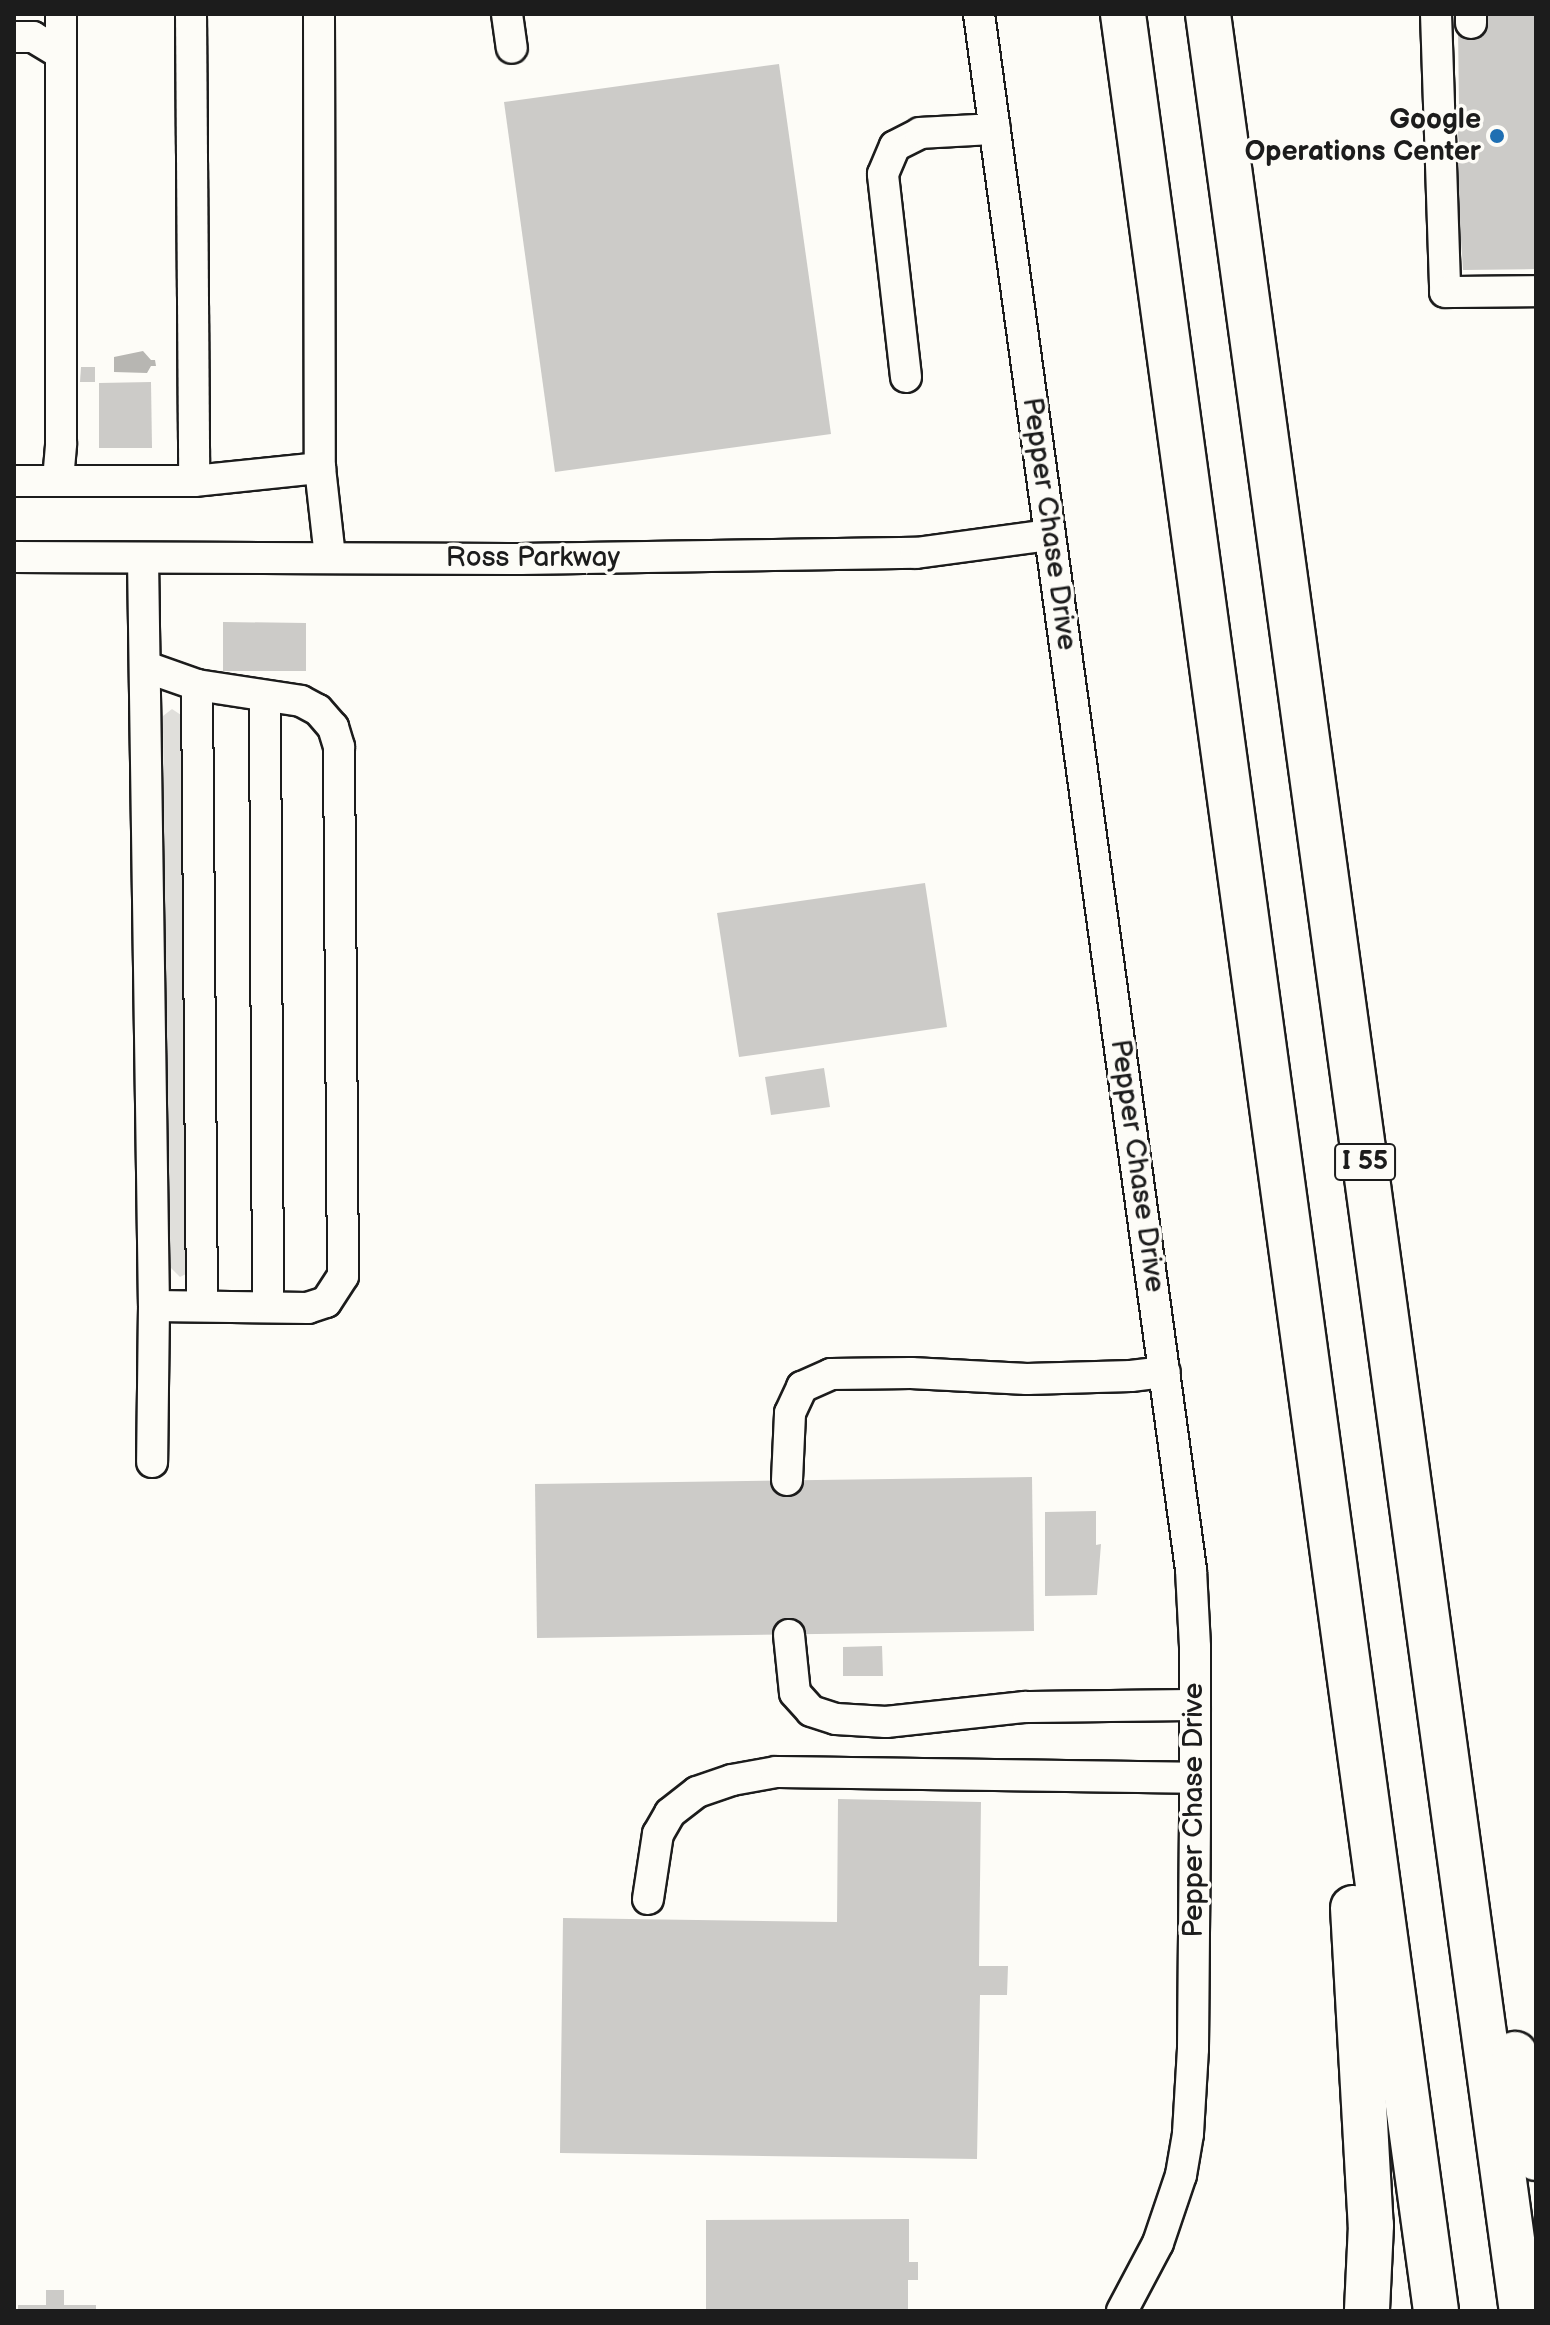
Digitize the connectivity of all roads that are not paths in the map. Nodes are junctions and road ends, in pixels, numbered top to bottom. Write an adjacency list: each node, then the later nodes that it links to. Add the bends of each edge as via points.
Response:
1 (61, 14): 11 (street)
2 (191, 14): 18 (street)
3 (319, 14): 15 (street)
4 (507, 14): 10 (street)
5 (979, 14): 12 (street, Pepper Chase Drive)
6 (1123, 14): 35 (highway)
7 (1208, 14): 26 (highway, I 55)
8 (1436, 14): 13 (street, via 1445,292)
9 (14, 37): 11 (street, via 33,37)
10 (512, 48)
11 (60, 53): 16 (street)
12 (995, 129): 14 (street, via 920,133 895,146 883,174); 19 (street, Pepper Chase Drive)
13 (1536, 291)
14 (906, 377)
15 (320, 468): 18 (street); 21 (street)
16 (58, 480): 17 (street); 18 (street)
17 (14, 481)
18 (194, 481)
19 (1050, 535): 21 (street, Ross Parkway, via 916,553); 30 (street, Pepper Chase Drive)
20 (14, 557): 22 (street, Ross Parkway)
21 (330, 557): 22 (street, Ross Parkway)
22 (143, 558): 23 (street)
23 (146, 667): 24 (street); 27 (street)
24 (197, 685): 25 (street); 28 (street)
25 (265, 696): 29 (street); 29 (street, via 301,701 318,710 333,727 339,747 343,1269 326,1302 308,1308)
26 (1380, 1265): 38 (highway); 42 (highway, I 55)
27 (154, 1306): 28 (street); 31 (street)
28 (202, 1306): 29 (street)
29 (268, 1307)
30 (1165, 1372): 32 (street, via 1027,1379 831,1374 802,1387 790,1413); 34 (street, Pepper Chase Drive, via 1191,1570)
31 (152, 1462)
32 (787, 1480)
33 (789, 1635): 34 (street, via 795,1693 811,1711 836,1719 886,1722 1025,1707)
34 (1195, 1705): 36 (street, Pepper Chase Drive)
35 (1357, 1751): 40 (highway, via 1349,1845 1371,2225); 41 (highway)
36 (1195, 1778): 37 (street, via 776,1772 732,1780 697,1792 670,1813 658,1834); 39 (street, Pepper Chase Drive, via 1188,2134 1181,2175 1158,2243)
37 (648, 1899)
38 (1536, 2158)
39 (1122, 2311)
40 (1367, 2311)
41 (1436, 2311)
42 (1522, 2311)

